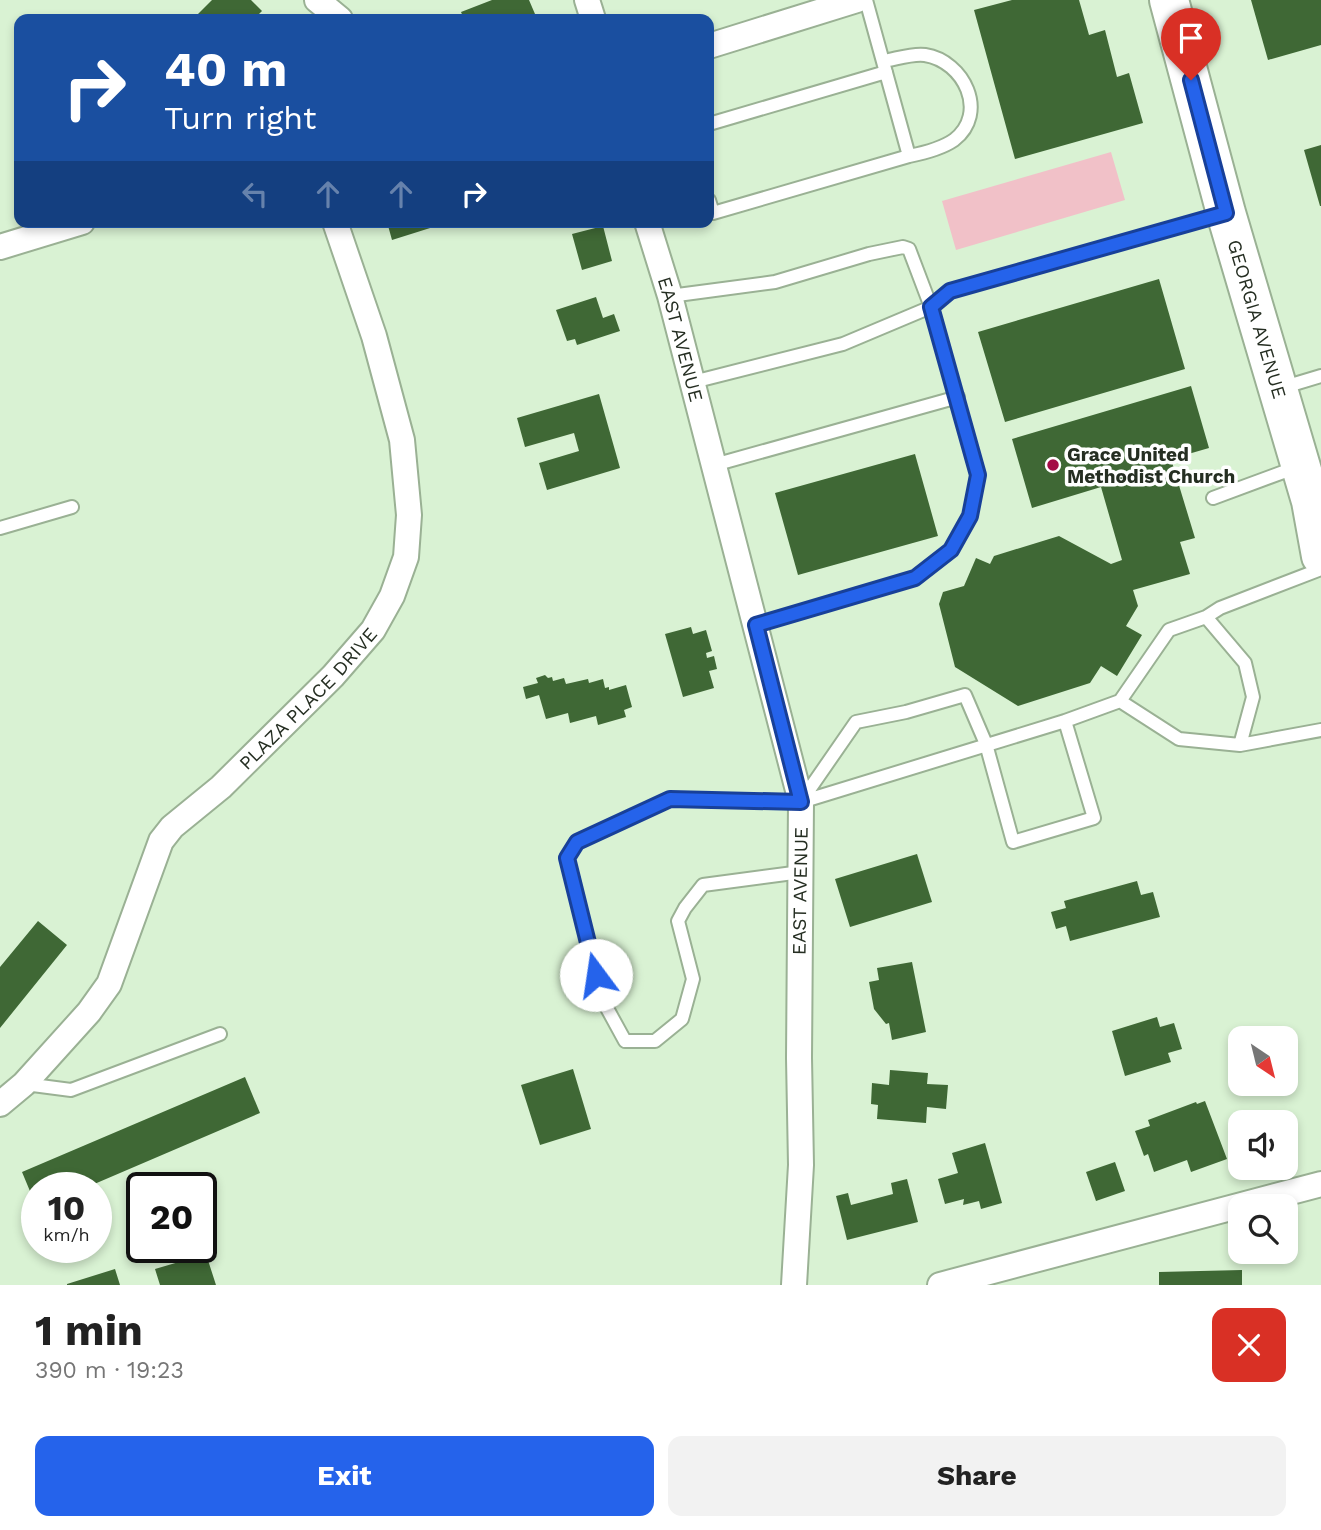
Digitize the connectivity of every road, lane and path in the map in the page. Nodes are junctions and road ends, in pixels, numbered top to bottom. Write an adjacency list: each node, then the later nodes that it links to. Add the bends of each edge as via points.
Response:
1 (317, 0): 5 (street)
2 (857, 0): 6 (street)
3 (866, 0): 7 (lane)
4 (1170, 0): 11 (main road, GEORGIA AVENUE)
5 (334, 14)
6 (714, 44)
7 (884, 66): 8 (lane); 9 (lane); 9 (lane, via 923,54 943,60 962,76 968,90 967,124 956,138)
8 (714, 122)
9 (909, 156): 10 (lane)
10 (714, 213)
11 (1226, 213): 17 (lane, via 950,291); 20 (main road, GEORGIA AVENUE)
12 (62, 228): 15 (street)
13 (337, 228): 39 (street, PLAZA PLACE DRIVE, via 374,336 402,440 409,515 406,557 392,596 373,630 333,676 161,841 109,984)
14 (649, 228): 16 (street, EAST AVENUE)
15 (0, 247)
16 (670, 296): 17 (lane, via 775,282 903,247 915,261); 19 (street, EAST AVENUE)
17 (931, 307): 19 (lane, via 843,344); 21 (lane)
18 (1321, 376): 20 (lane)
19 (693, 383): 22 (street, EAST AVENUE)
20 (1277, 390): 23 (main road, GEORGIA AVENUE)
21 (958, 397): 22 (lane); 30 (lane, via 978,475 970,516 951,550 915,578)
22 (714, 465): 30 (street, EAST AVENUE)
23 (1301, 466): 24 (lane); 27 (main road, GEORGIA AVENUE)
24 (1213, 498)
25 (72, 507): 26 (lane)
26 (0, 528)
27 (1321, 556)
28 (1321, 569): 29 (lane)
29 (1206, 617): 31 (lane, via 1169,630); 35 (lane, via 1245,663 1253,697)
30 (756, 625): 36 (street, EAST AVENUE)
31 (1120, 701): 32 (lane); 35 (lane, via 1179,739)
32 (1065, 721): 34 (lane); 34 (lane, via 1094,818 1051,831 1013,842)
33 (1321, 730): 35 (lane)
34 (986, 744): 36 (lane); 36 (lane, via 965,695 856,722)
35 (1240, 745)
36 (801, 802): 37 (street, EAST AVENUE); 37 (lane, via 670,799 577,842 567,858 602,999 625,1041 655,1041 682,1019 693,979 678,921 703,886)
37 (801, 872): 42 (street, EAST AVENUE, via 801,1165)
38 (220, 1034): 39 (lane, via 71,1090)
39 (24, 1084): 40 (street, PLAZA PLACE DRIVE)
40 (0, 1104)
41 (1321, 1184): 43 (street)
42 (794, 1285)
43 (940, 1285)

